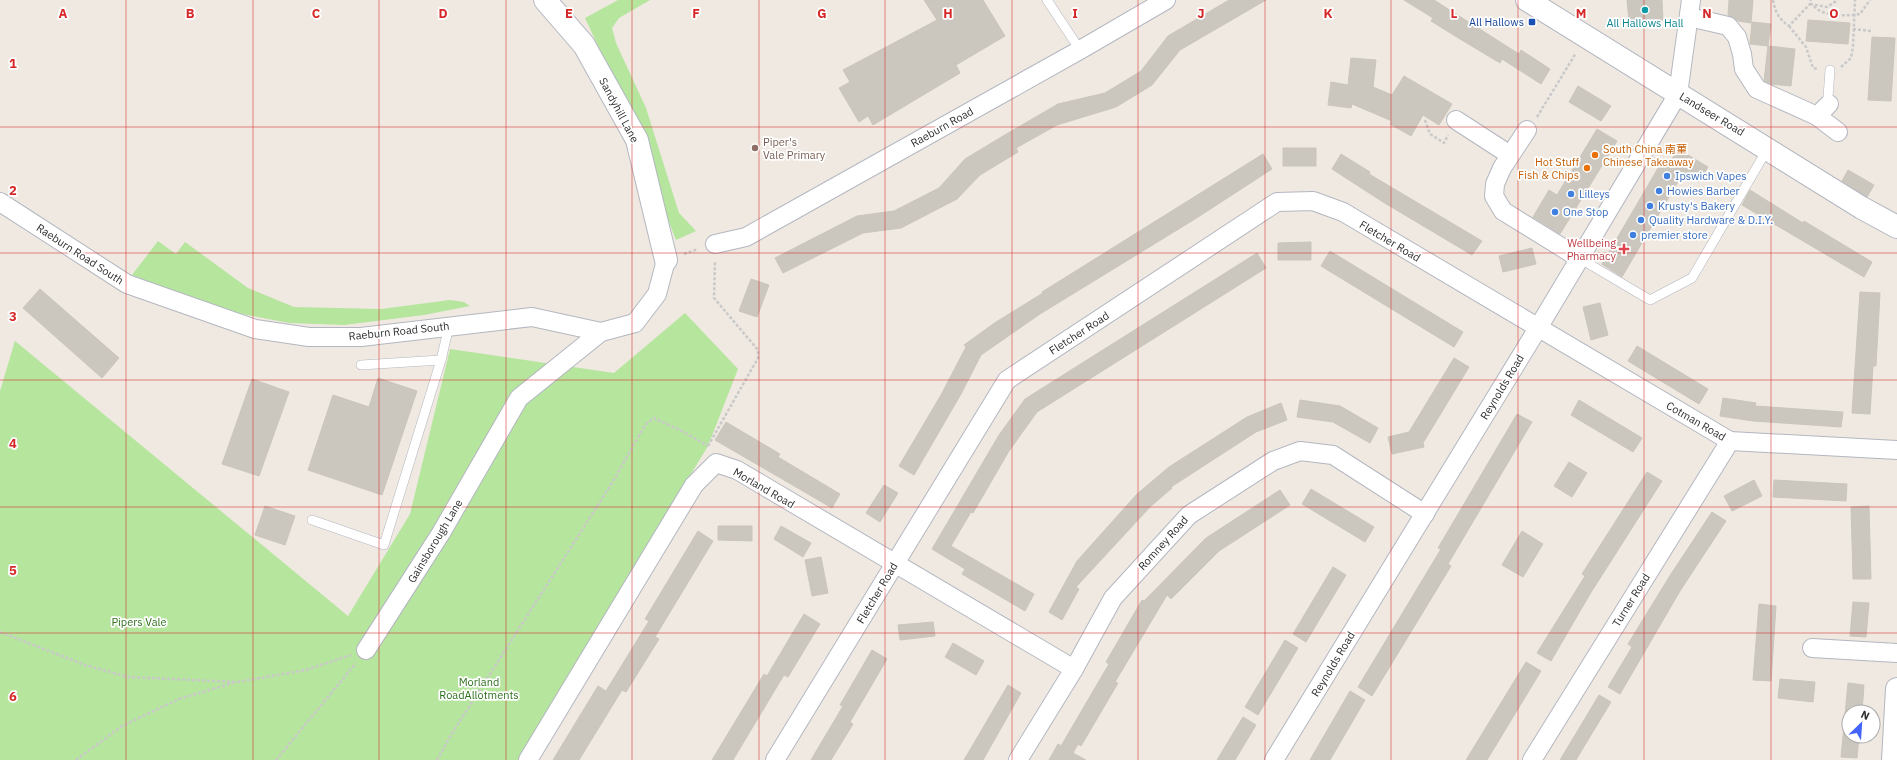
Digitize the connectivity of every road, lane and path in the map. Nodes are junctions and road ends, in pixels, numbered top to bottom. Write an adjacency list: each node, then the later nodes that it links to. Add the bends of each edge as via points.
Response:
1 (546, 0): 32 (street, Sandyhill Lane, via 584,44 637,140)
2 (1047, 0): 18 (lane)
3 (1166, 0): 18 (street, Raeburn Road)
4 (1527, 0): 17 (street, Landseer Road)
5 (1773, 0): 14 (path, via 1775,11)
6 (1811, 0): 10 (path)
7 (1838, 0): 11 (path, via 1827,7)
8 (1855, 0): 13 (path)
9 (1870, 0): 13 (path, via 1860,14)
10 (1810, 4): 11 (path); 14 (path)
11 (1814, 6): 13 (path, via 1834,15)
12 (1690, 8): 20 (street, Reynolds Road); 21 (street, via 1728,26 1737,37 1744,69 1757,89)
13 (1853, 15): 15 (path)
14 (1789, 26): 19 (path, via 1806,47 1813,68)
15 (1853, 30): 16 (path); 19 (path, via 1850,58 1836,71)
16 (1871, 31)
17 (1586, 35): 20 (street, Landseer Road); 24 (path)
18 (1080, 50): 30 (street, Raeburn Road, via 746,237)
19 (1830, 70): 21 (lane, via 1828,97)
20 (1678, 94): 26 (street, Landseer Road); 31 (street, Reynolds Road)
21 (1823, 110): 25 (street)
22 (1425, 120): 23 (path, via 1430,134 1444,143)
23 (1456, 120): 27 (street)
24 (1527, 130): 27 (street)
25 (1838, 132)
26 (1768, 148): 29 (street, Landseer Road, via 1862,208); 31 (lane, via 1692,278 1650,300)
27 (1510, 155): 31 (street, via 1495,184 1494,196 1503,211)
28 (0, 202): 33 (street, Raeburn Road South, via 127,284 254,329 309,337 361,337)
29 (1897, 227)
30 (715, 244): 32 (path); 39 (path, via 714,298 758,350 758,358)
31 (1579, 258): 34 (street, Reynolds Road)
32 (666, 260): 35 (street, Raeburn Road South, via 657,294 635,323)
33 (449, 326): 35 (street, Raeburn Road South, via 532,317); 36 (lane)
34 (1538, 328): 38 (street, Cotman Road); 42 (street, Reynolds Road); 44 (street, Fletcher Road, via 1343,212 1313,201 1277,202 1007,380)
35 (601, 332): 47 (street, Gainsborough Lane, via 519,398 441,533)
36 (441, 360): 37 (lane); 43 (lane, via 384,545)
37 (361, 365)
38 (1730, 441): 40 (street, Cotman Road); 59 (street, Turner Road)
39 (708, 446): 41 (path); 54 (path, via 654,418 645,426 612,483)
40 (1897, 450)
41 (716, 463): 44 (street, Morland Road, via 736,470); 55 (street, via 694,485)
42 (1425, 514): 49 (street, Romney Road, via 1333,455 1300,451 1273,461 1189,514 1113,598); 58 (street, Reynolds Road)
43 (312, 520)
44 (895, 565): 49 (street, Morland Road); 56 (street, Fletcher Road)
45 (0, 632): 50 (path, via 85,666 128,677)
46 (1812, 648): 48 (street)
47 (366, 650): 50 (path, via 306,670); 53 (path)
48 (1897, 653)
49 (1074, 669): 57 (street, Romney Road)
50 (237, 682): 52 (path, via 179,699 122,726)
51 (1897, 689): 60 (street)
52 (76, 760)
53 (276, 760)
54 (437, 760)
55 (528, 760)
56 (775, 760)
57 (1018, 760)
58 (1274, 760)
59 (1532, 760)
60 (1893, 760)

